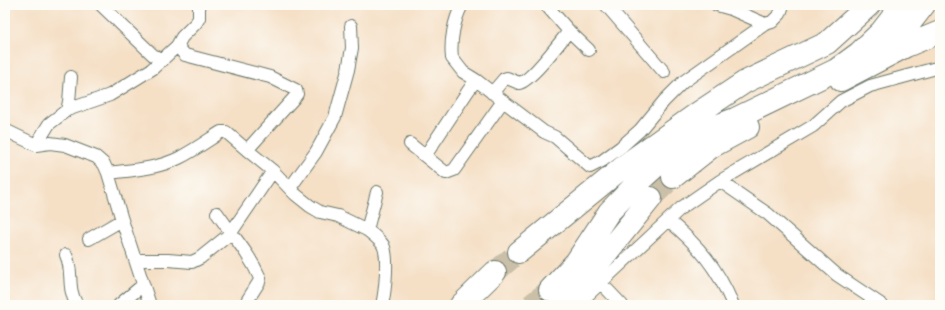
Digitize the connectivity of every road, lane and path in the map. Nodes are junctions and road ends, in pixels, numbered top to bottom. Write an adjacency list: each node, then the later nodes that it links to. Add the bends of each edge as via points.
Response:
1 (101, 5): 20 (street, via 153,55)
2 (199, 5): 18 (street, via 199,18)
3 (462, 5): 24 (street, via 453,34 452,58 463,72)
4 (546, 5): 15 (street)
5 (606, 5): 22 (street)
6 (717, 5): 11 (street)
7 (783, 5): 13 (street, via 780,14 772,22)
8 (856, 5): 17 (highway)
9 (869, 5): 17 (highway)
10 (883, 5): 26 (highway, via 871,22 849,42)
11 (732, 7): 13 (street)
12 (913, 9): 25 (highway, via 893,43); 26 (highway, via 836,70)
13 (765, 24): 28 (street, via 683,82 640,130 621,147 590,167 555,137 544,132)
14 (351, 26): 40 (street, via 352,48 335,117 316,152)
15 (569, 31): 19 (street); 27 (street, via 525,81 519,83 504,79)
16 (940, 32): 25 (highway, via 906,46)
17 (834, 37): 30 (highway, via 827,43 745,82)
18 (177, 46): 20 (street); 34 (street, via 185,54 270,77 296,90 294,98)
19 (589, 50)
20 (163, 60): 29 (street, via 141,77 110,95)
21 (940, 67): 25 (street, via 870,86)
22 (664, 72)
23 (71, 77): 29 (street, via 70,102)
24 (476, 80): 27 (street); 35 (street)
25 (856, 83): 38 (highway, via 711,147); 39 (street, via 841,101 813,126)
26 (779, 91): 30 (highway); 55 (highway, via 675,149 636,184 609,212 576,262)
27 (492, 93): 28 (street)
28 (503, 101): 35 (street, via 454,170 446,173)
29 (67, 110): 33 (street, via 49,124)
30 (698, 113): 49 (highway, via 628,163)
31 (5, 130): 33 (street)
32 (410, 144): 35 (street)
33 (36, 145): 37 (street, via 50,143 79,150 96,157 104,164)
34 (246, 150): 36 (street); 37 (street, via 226,132 221,132 170,162)
35 (425, 156)
36 (273, 171): 40 (street); 47 (street)
37 (108, 173): 44 (street)
38 (673, 177)
39 (720, 181): 45 (street); 56 (street, via 768,214 837,275)
40 (290, 188): 46 (street, via 320,212 338,216)
41 (377, 192): 46 (street)
42 (651, 198): 55 (highway, via 596,266)
43 (217, 213): 47 (street)
44 (122, 220): 48 (street); 51 (street)
45 (668, 220): 53 (street); 64 (street, via 704,254 724,284)
46 (367, 230): 61 (street, via 380,241 386,254)
47 (230, 234): 51 (street, via 192,262); 60 (street, via 246,251 260,278)
48 (89, 238)
49 (519, 252)
50 (66, 255): 57 (street, via 69,262 69,282)
51 (136, 260): 54 (street)
52 (495, 272): 62 (highway)
53 (601, 283): 55 (street); 63 (street)
54 (143, 285): 58 (street); 59 (street)
55 (562, 299)
56 (878, 302)
57 (77, 305)
58 (119, 305)
59 (150, 305)
60 (247, 305)
61 (382, 305)
62 (461, 305)
63 (622, 305)
64 (733, 305)

